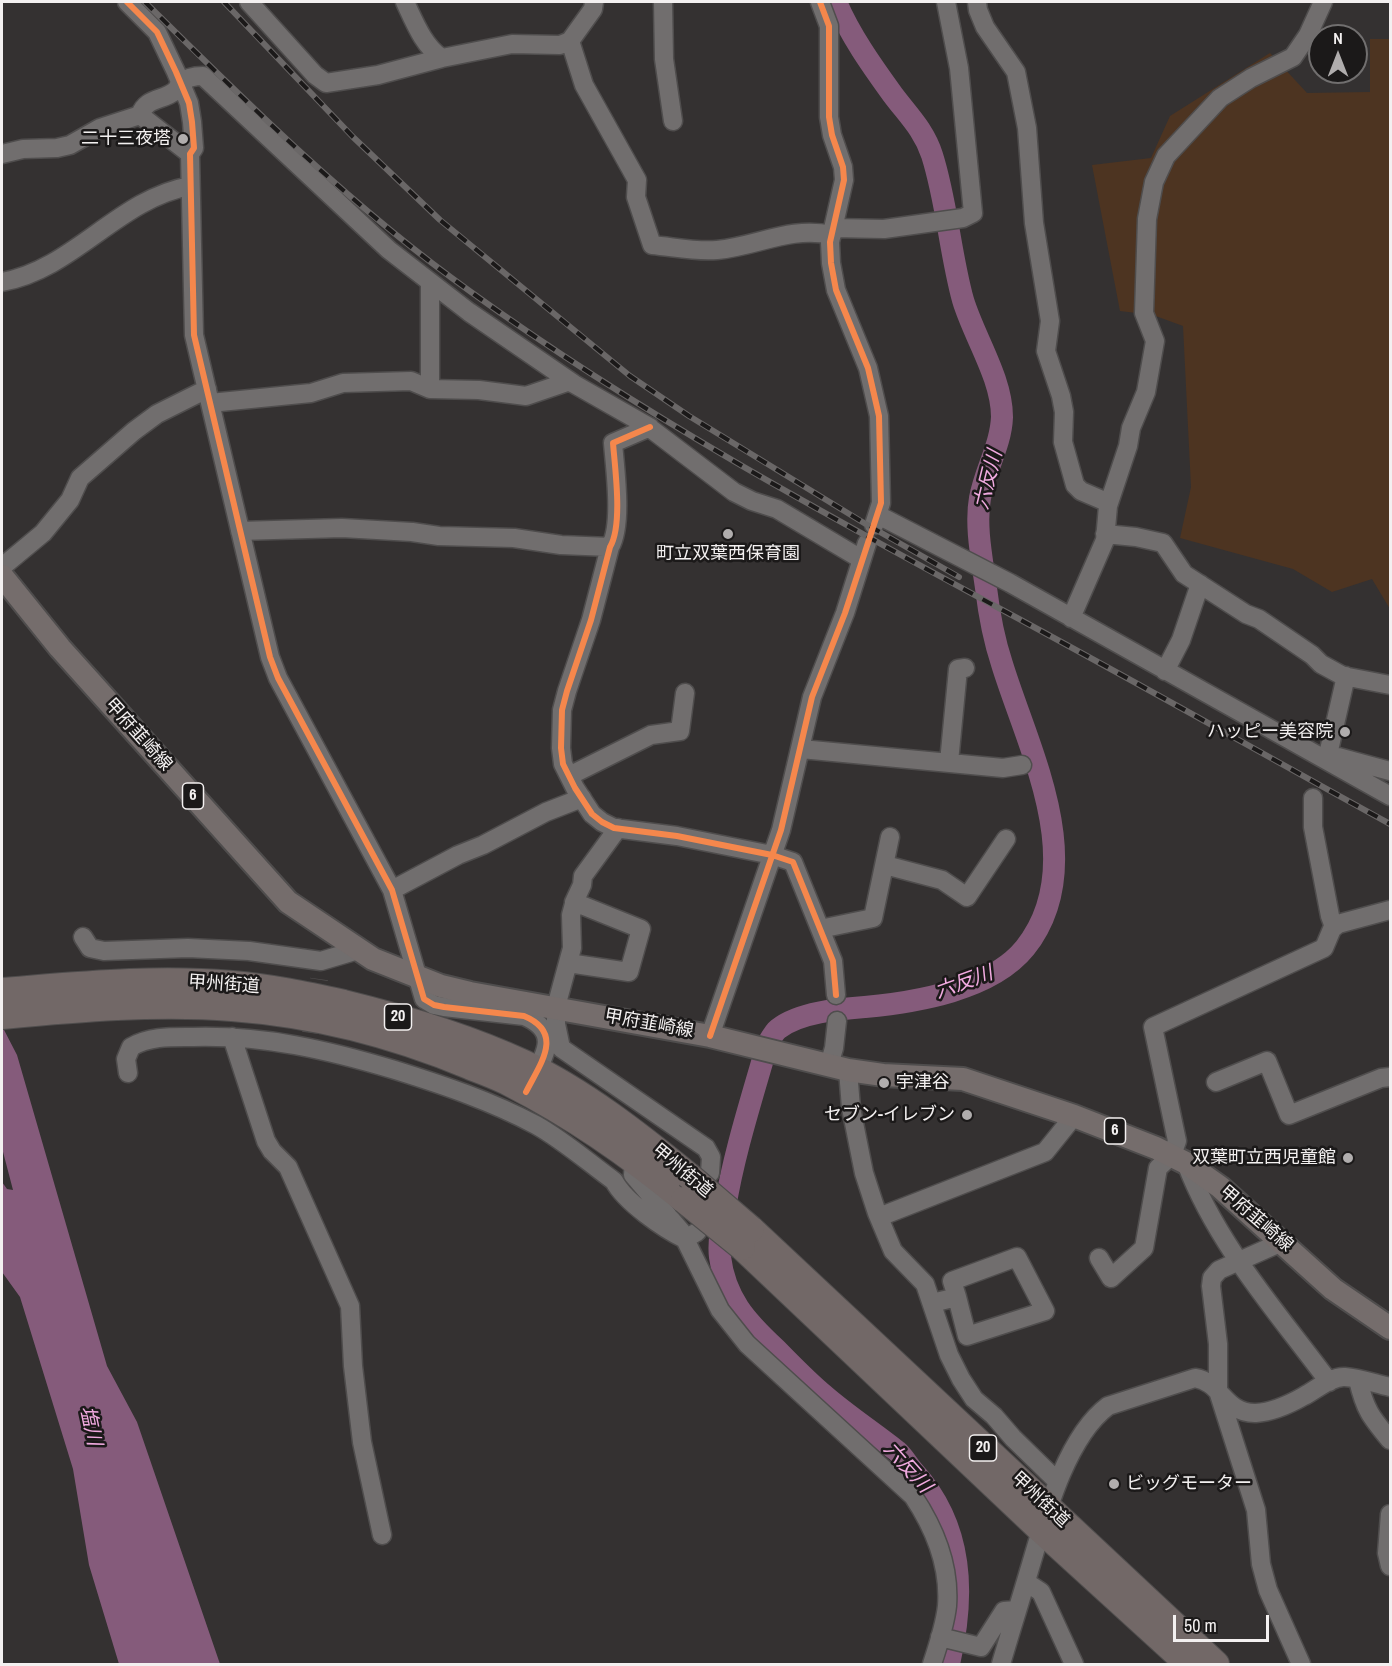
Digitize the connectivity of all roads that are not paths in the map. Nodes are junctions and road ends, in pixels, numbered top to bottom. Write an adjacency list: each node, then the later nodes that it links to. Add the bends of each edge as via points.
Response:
1 (127, 2): 12 (street, via 157,32)
2 (249, 2): 11 (street, via 326,83 388,73)
3 (405, 2): 11 (street, via 434,53)
4 (594, 2): 10 (street)
5 (663, 2): 14 (street, via 664,59)
6 (820, 2): 18 (street, via 830,26 829,117 844,180)
7 (946, 2): 18 (street, via 959,68 973,213 936,223)
8 (977, 2): 25 (street, via 985,27 1016,72 1027,128 1034,223 1050,321 1046,351 1064,412 1063,442 1075,485)
9 (1323, 2): 25 (street, via 1293,57 1220,98 1166,156 1154,182 1147,219 1144,313 1155,341 1146,392)
10 (570, 41): 11 (street, via 560,45 512,44); 18 (street, via 584,85 637,180 636,197 652,245 717,250 800,232)
11 (442, 58)
12 (181, 82): 13 (street, via 175,91 150,102); 16 (street, via 192,122 194,148); 20 (street, via 203,76 389,250)
13 (140, 115): 15 (street, via 100,128 70,145); 16 (street)
14 (673, 121)
15 (2, 154)
16 (189, 154): 17 (street)
17 (190, 186): 19 (street, via 158,195 133,208 43,269); 23 (street, via 194,335)
18 (833, 231): 32 (street, via 831,263 836,290 868,368 879,416 881,503 876,520 967,561)
19 (2, 282)
20 (430, 282): 21 (street); 22 (street)
21 (570, 381): 22 (street, via 526,396); 24 (street)
22 (430, 389): 23 (street, via 411,381 342,383 311,393)
23 (208, 396): 26 (street); 29 (street, via 157,414 134,431 80,478 70,500 43,533)
24 (650, 428): 28 (street, via 613,443 617,517 616,538); 38 (street, via 734,492 777,508 864,551 812,697)
25 (1109, 503): 27 (street)
26 (240, 531): 28 (street, via 342,528); 52 (street, via 278,678)
27 (1105, 534): 31 (street, via 1163,543 1184,574); 32 (street)
28 (610, 547): 43 (street, via 562,710 562,764)
29 (2, 567)
30 (2, 576): 58 (main road, 甲府韮崎線 / 6, via 60,648 288,902)
31 (1200, 584): 34 (street, via 1181,640); 35 (street, via 1321,664)
32 (1071, 618): 34 (street)
33 (965, 668): 40 (street, via 958,669)
34 (1165, 671): 39 (street)
35 (1346, 676): 36 (street); 39 (street)
36 (1390, 685)
37 (685, 693): 43 (street, via 680,731 651,735)
38 (801, 749): 40 (street); 50 (street)
39 (1325, 760): 42 (street, via 1338,757); 44 (street)
40 (949, 762): 41 (street, via 1004,768)
41 (1022, 765)
42 (1390, 771)
43 (569, 776): 45 (street)
44 (1388, 791)
45 (582, 798): 47 (street, via 592,814); 52 (street, via 546,812)
46 (1313, 798): 55 (street, via 1314,827)
47 (618, 828): 50 (street); 53 (street, via 583,876)
48 (890, 837): 51 (street)
49 (1006, 838): 51 (street, via 967,897 942,880)
50 (772, 855): 56 (street, via 793,862); 67 (street)
51 (885, 865): 56 (street, via 873,918)
52 (392, 890): 60 (street)
53 (574, 903): 59 (street, via 573,948); 59 (street, via 641,929 629,972)
54 (1390, 910): 55 (street)
55 (1334, 927): 75 (street, via 1324,948 1153,1027)
56 (820, 929): 62 (street, via 833,961)
57 (83, 937): 58 (street, via 90,948 104,951 249,951 320,970)
58 (358, 950): 60 (main road, 甲府韮崎線 / 6)
59 (568, 963): 64 (street)
60 (417, 977): 64 (main road, 甲府韮崎線 / 6, via 470,993); 72 (street, via 424,999 434,1005 524,1016 543,1027 548,1043)
61 (2, 991): 63 (highway, 甲州街道 / 20)
62 (836, 995)
63 (70, 997): 65 (highway, 甲州街道 / 20); 72 (highway, 甲州街道 / 20, via 154,981 233,984 306,994 453,1033)
64 (556, 1007): 67 (main road, 甲府韮崎線 / 6); 77 (street, via 561,1048 706,1148 711,1157)
65 (2, 1016)
66 (837, 1021): 69 (street, via 834,1048)
67 (711, 1036): 69 (main road, 甲府韮崎線 / 6)
68 (232, 1037): 70 (street, via 151,1038 139,1042 131,1047 126,1059); 79 (street, via 310,1040 481,1099 538,1126 614,1181 619,1191 668,1231); 96 (street, via 266,1141 288,1167 350,1306 362,1442)
69 (838, 1067): 74 (main road, 甲府韮崎線 / 6, via 883,1075 963,1079); 78 (street)
70 (128, 1073)
71 (1390, 1077): 73 (street, via 1288,1115 1267,1061)
72 (532, 1081): 76 (highway, 甲州街道 / 20, via 570,1117); 77 (highway, 甲州街道 / 20, via 596,1106 654,1147)
73 (1216, 1082)
74 (1074, 1116): 75 (main road, 甲府韮崎線 / 6); 78 (street, via 1045,1152)
75 (1179, 1159): 80 (main road, 甲府韮崎線 / 6, via 1220,1187); 81 (street, via 1158,1168 1144,1248 1112,1278); 82 (street)
76 (634, 1160): 77 (highway, 甲州街道 / 20); 79 (street, via 633,1175 681,1231)
77 (694, 1183): 95 (highway, 甲州街道 / 20, bridge)
78 (879, 1217): 84 (street, via 893,1251 925,1284)
79 (691, 1235): 100 (street, via 711,1294 732,1327 913,1496 923,1512 945,1566 947,1607)
80 (1282, 1242): 82 (street); 85 (main road, 甲府韮崎線 / 6, via 1333,1288)
81 (1099, 1258)
82 (1239, 1260): 87 (street); 89 (street, via 1220,1269 1212,1278)
83 (957, 1297): 83 (street, via 952,1281 1017,1257 1045,1311 967,1336); 84 (street)
84 (932, 1303): 92 (street, via 960,1379 974,1399)
85 (1390, 1328)
86 (1358, 1380): 87 (street, via 1344,1377); 88 (street); 90 (street, via 1371,1418)
87 (1329, 1382): 89 (street, via 1273,1410 1258,1413 1234,1408)
88 (1390, 1387)
89 (1218, 1391): 91 (street, via 1204,1379 1195,1378 1108,1406); 106 (street, via 1256,1510 1266,1581)
90 (1390, 1440)
91 (1071, 1455): 92 (street); 93 (street)
92 (1033, 1458): 93 (street)
93 (1057, 1481): 95 (street)
94 (1390, 1514): 97 (street)
95 (1044, 1519): 98 (street); 104 (highway, 甲州街道 / 20); 105 (highway, 甲州街道 / 20)
96 (382, 1535)
97 (1390, 1566)
98 (1026, 1582): 99 (street); 103 (street, via 1041,1592)
99 (1017, 1610): 100 (street, via 1005,1611 981,1647); 102 (street)
100 (942, 1637): 101 (street)
101 (932, 1665)
102 (1001, 1665)
103 (1074, 1665)
104 (1188, 1665)
105 (1216, 1665)
106 (1301, 1665)

